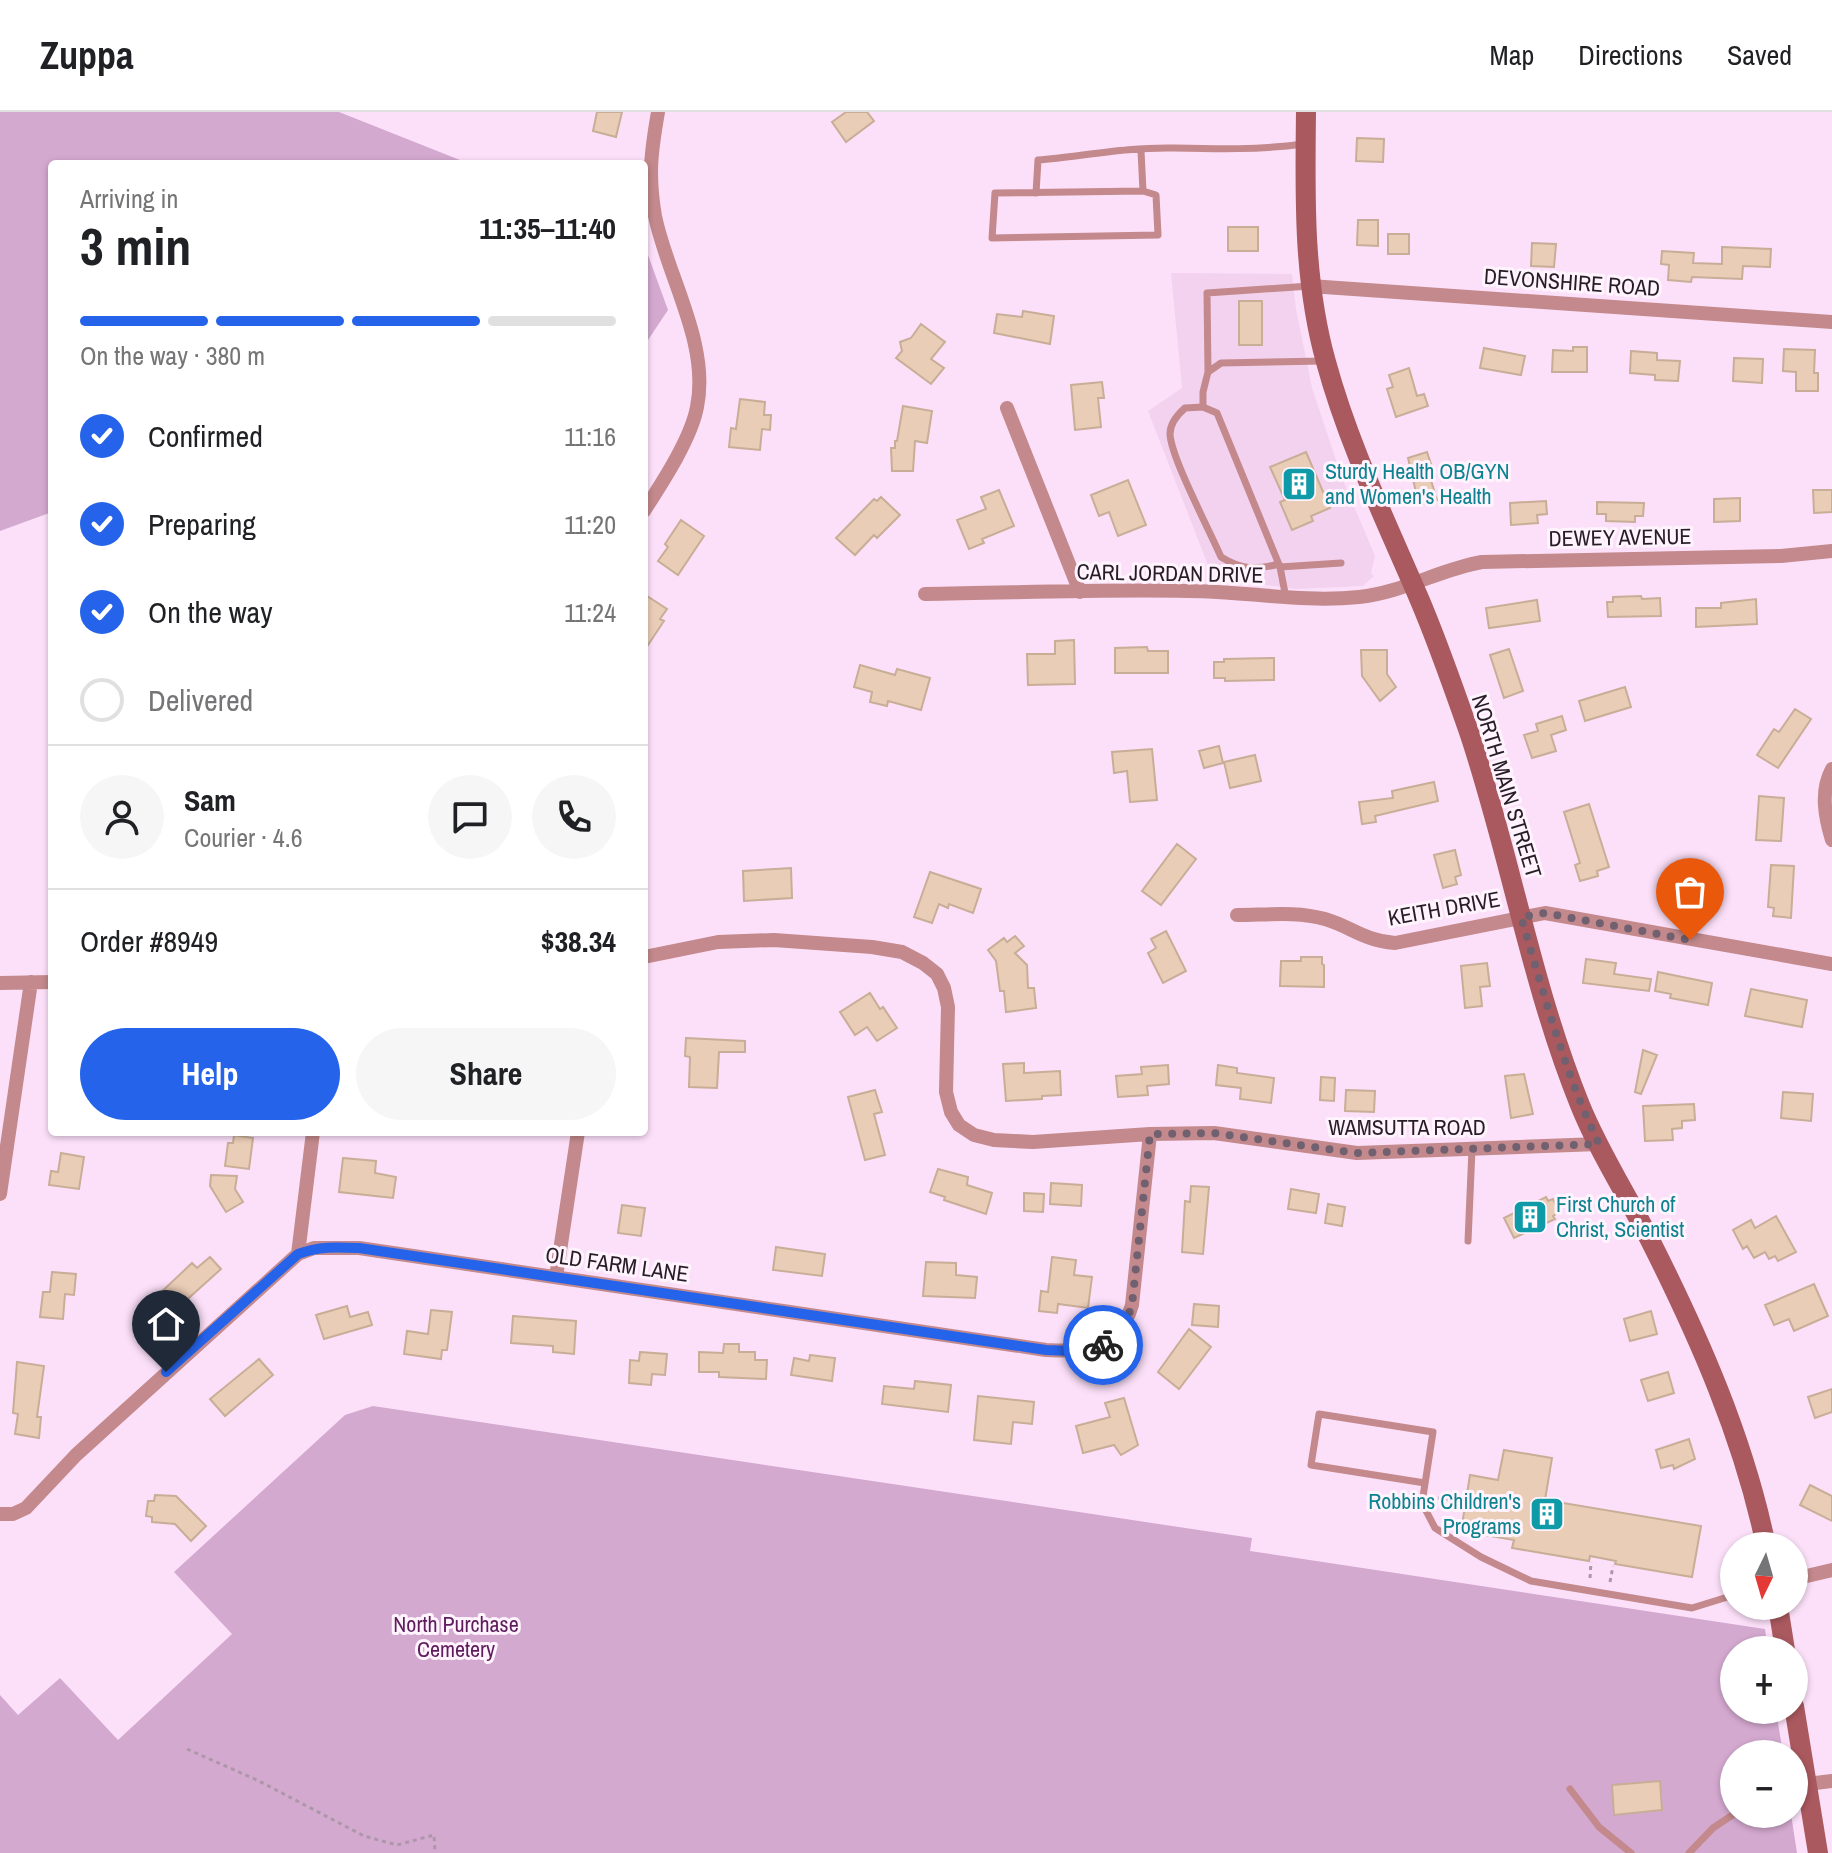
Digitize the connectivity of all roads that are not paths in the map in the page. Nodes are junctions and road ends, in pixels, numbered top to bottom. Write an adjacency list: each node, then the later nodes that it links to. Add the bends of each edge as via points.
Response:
1 (658, 112): 13 (street, via 649,162 656,217 698,363 697,407 679,453)
2 (1306, 112): 3 (main road, NORTH MAIN STREET)
3 (1305, 143): 4 (lane); 7 (main road, NORTH MAIN STREET)
4 (1141, 151): 5 (lane); 6 (lane, via 1038,160)
5 (1143, 191): 6 (lane); 6 (lane, via 1156,195 1158,235 992,238 995,193)
6 (1036, 193)
7 (1310, 286): 8 (street, DEVONSHIRE ROAD); 9 (main road, NORTH MAIN STREET); 10 (lane, via 1207,293)
8 (1832, 322)
9 (1326, 361): 10 (lane, via 1221,363); 17 (main road, NORTH MAIN STREET, via 1356,456)
10 (1208, 372): 11 (lane)
11 (1203, 407): 16 (lane, via 1217,413); 16 (lane, via 1185,408 1174,418 1170,435 1221,557 1257,570)
12 (1007, 408): 18 (street)
13 (648, 504)
14 (1832, 551): 17 (street, DEWEY AVENUE, via 1770,557 1494,561 1462,565)
15 (1341, 563): 16 (lane)
16 (1279, 565): 20 (lane)
17 (1412, 583): 20 (street, CARL JORDAN DRIVE, via 1358,597); 24 (main road, NORTH MAIN STREET, via 1469,733)
18 (1080, 592): 19 (street, CARL JORDAN DRIVE); 20 (street, CARL JORDAN DRIVE, via 1190,591)
19 (925, 594)
20 (1286, 598)
21 (1832, 769): 22 (street, via 1824,796)
22 (1832, 840)
23 (1237, 915): 24 (street, KEITH DRIVE, via 1300,914 1373,941 1395,943)
24 (1521, 917): 26 (street, KEITH DRIVE, via 1545,913); 33 (main road, NORTH MAIN STREET, via 1580,1105)
25 (648, 956): 30 (street, WAMSUTTA ROAD, via 718,942 774,940 902,952 930,968 944,988 946,1092 959,1125 974,1135 1013,1142)
26 (1832, 964)
27 (31, 982): 28 (street); 29 (street); 35 (street)
28 (48, 982)
29 (0, 983)
30 (1150, 1134): 34 (street, WAMSUTTA ROAD, via 1214,1133 1357,1153); 38 (street, OLD FARM LANE, via 1127,1323 1118,1335 1088,1350 1046,1350)
31 (313, 1136): 37 (street)
32 (577, 1136): 38 (street)
33 (1599, 1144): 34 (street, WAMSUTTA ROAD); 41 (main road, NORTH MAIN STREET, via 1716,1379)
34 (1472, 1149): 36 (lane)
35 (0, 1194)
36 (1468, 1241)
37 (298, 1254): 38 (street, OLD FARM LANE, via 314,1248 359,1248); 40 (street, via 76,1455 26,1508)
38 (556, 1277)
39 (1425, 1483): 39 (lane, via 1433,1432 1319,1414 1311,1465); 44 (lane, via 1422,1503 1435,1528 1531,1581 1692,1608)
40 (0, 1514)
41 (1762, 1532)
42 (1832, 1570): 43 (street)
43 (1808, 1576)
44 (1720, 1599)
45 (1832, 1781): 46 (street)
46 (1808, 1785)
47 (1570, 1789): 50 (lane, via 1599,1827)
48 (1808, 1816): 52 (main road)
49 (1720, 1823): 51 (lane)
50 (1631, 1853)
51 (1689, 1853)
52 (1818, 1853)

